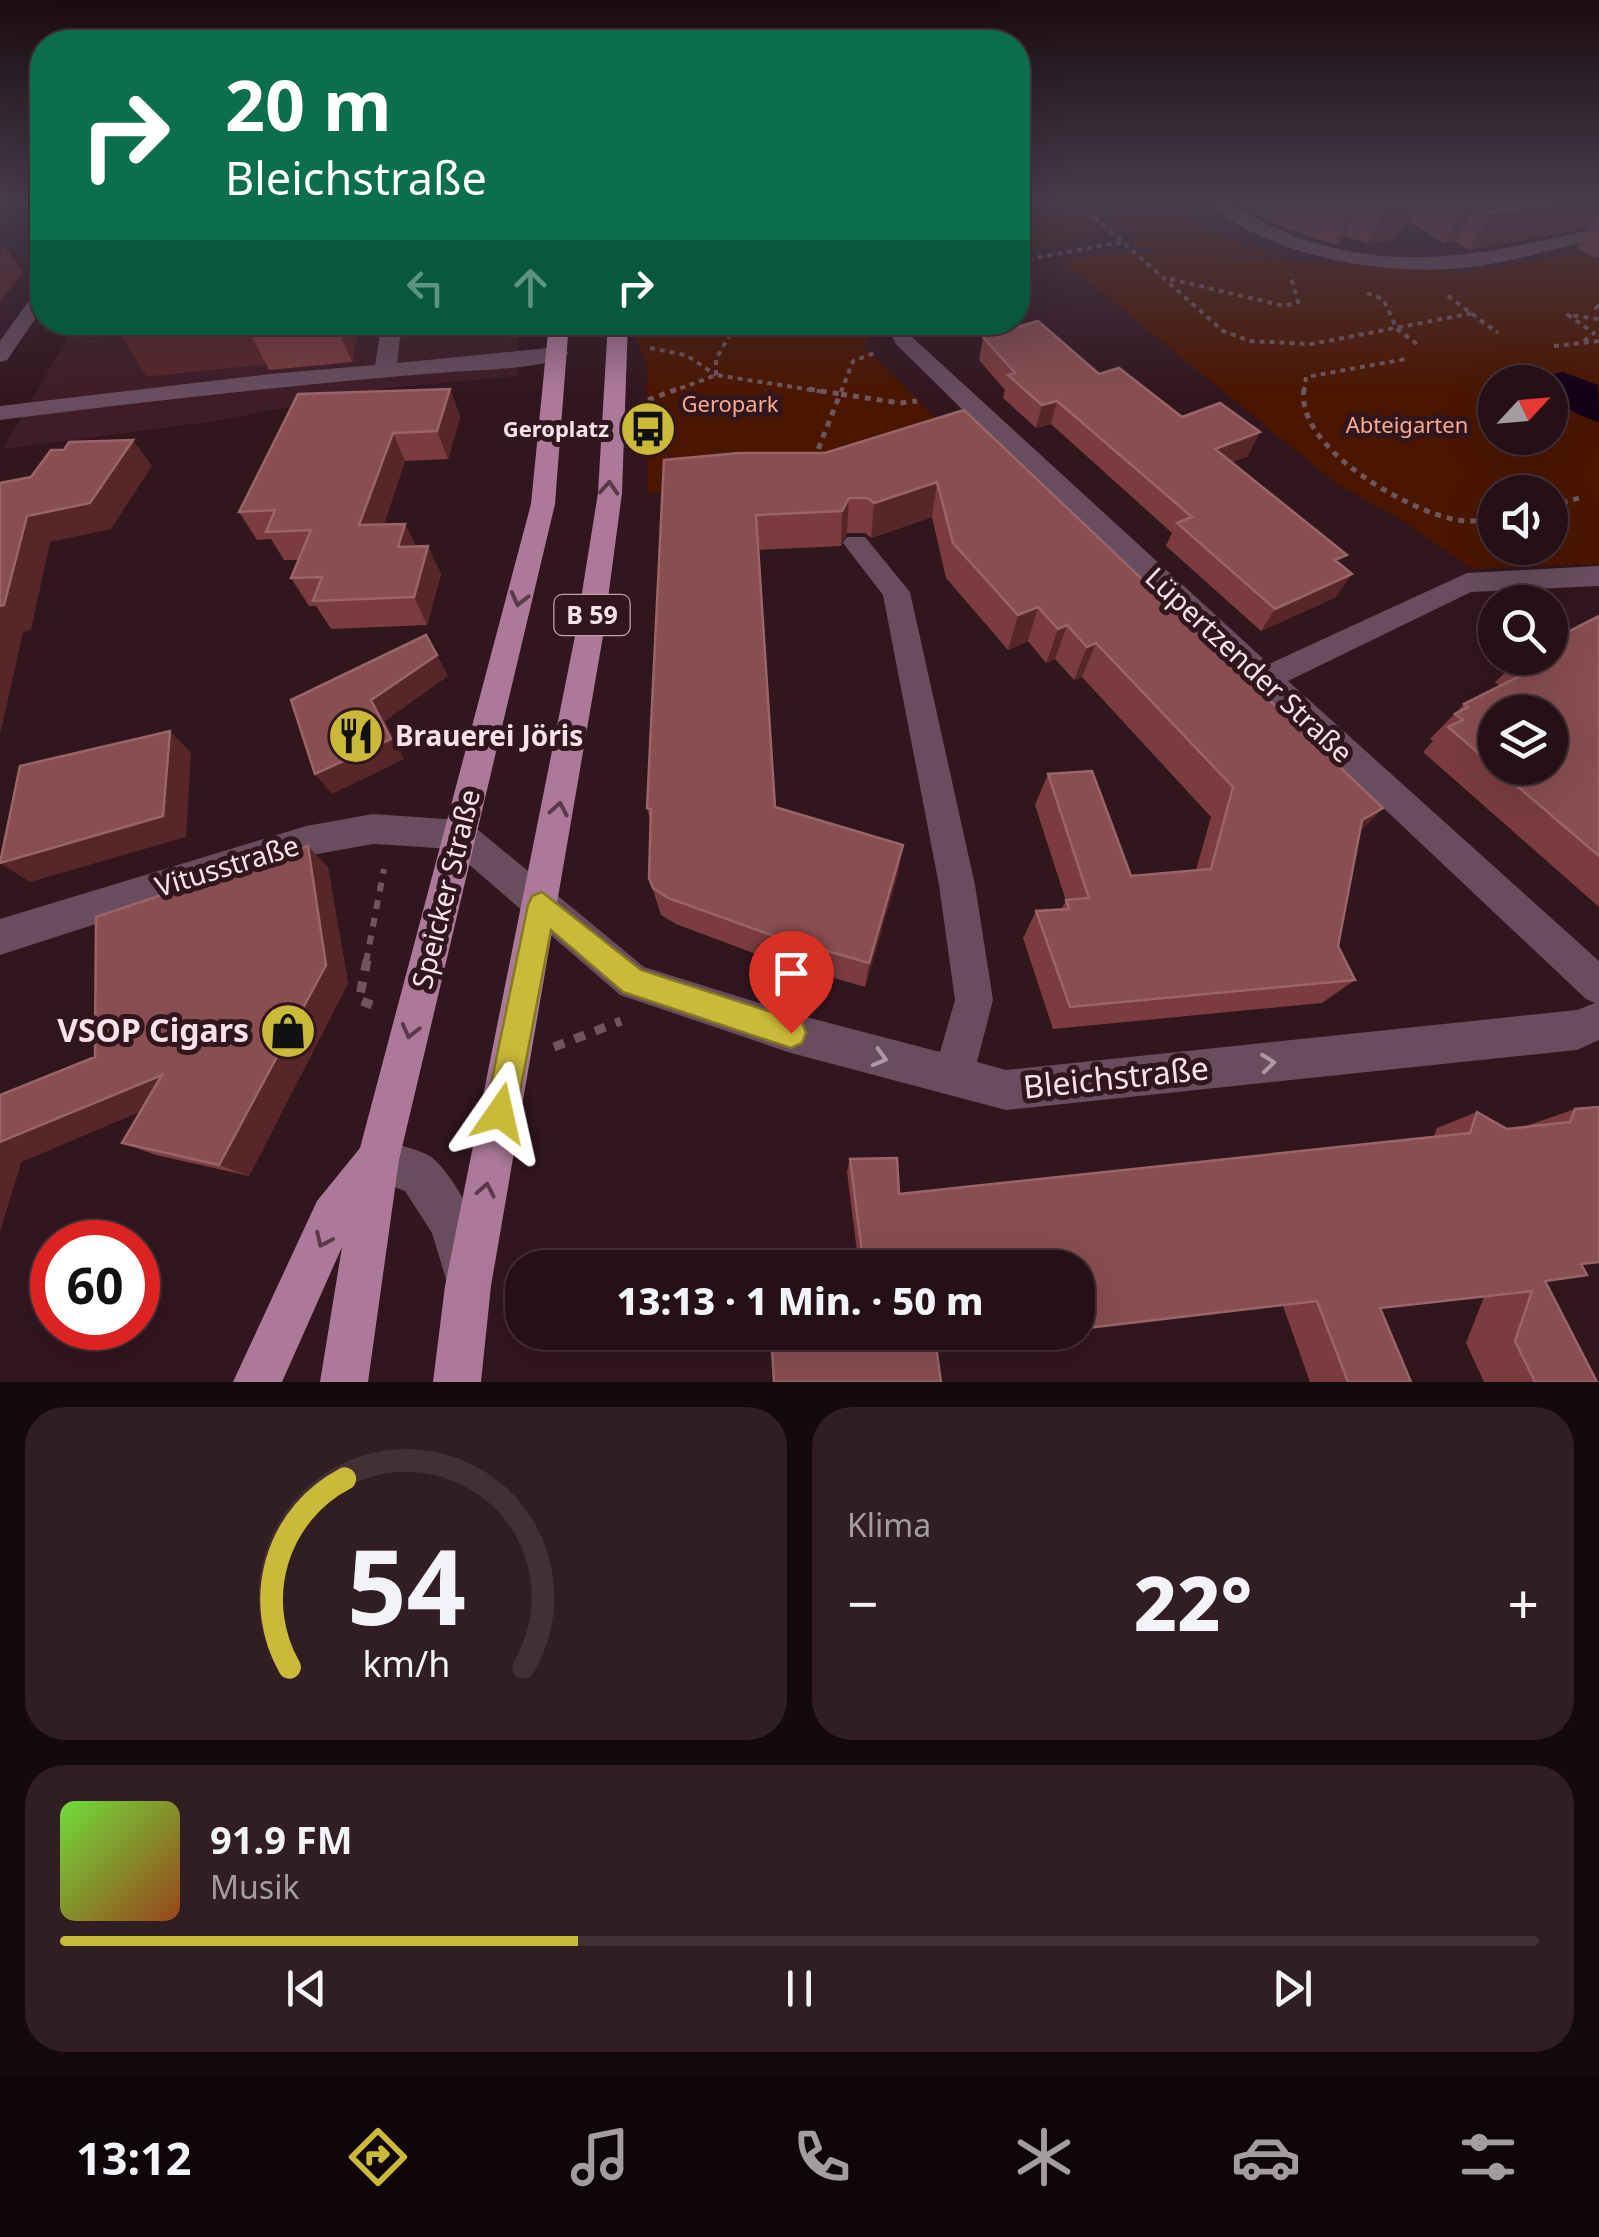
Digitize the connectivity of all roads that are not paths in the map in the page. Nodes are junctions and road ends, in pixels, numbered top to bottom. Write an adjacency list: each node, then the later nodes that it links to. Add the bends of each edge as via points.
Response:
1 (30, 313): 7 (street)
2 (390, 335): 8 (street)
3 (559, 335): 6 (main road, Speicker Straße / B 59)
4 (617, 337): 14 (main road, B 59, one-way to 4, via 610,493)
5 (892, 338): 12 (street, Lüpertzender Straße)
6 (559, 352): 8 (street); 13 (main road, Speicker Straße / B 59, one-way to 13, via 543,504)
7 (0, 356)
8 (386, 370): 9 (street)
9 (0, 413)
10 (856, 543): 18 (street, via 896,592 958,885 974,1000)
11 (1599, 576): 12 (street, via 1467,583)
12 (1264, 679): 16 (street, Lüpertzender Straße)
13 (459, 835): 14 (street, Bleichstraße); 15 (street, Vitusstraße, via 373,829 306,841); 19 (main road, Speicker Straße / B 59, one-way to 19)
14 (542, 905): 18 (street, Bleichstraße, one-way to 18, via 633,982); 20 (main road, B 59, one-way to 14)
15 (0, 937)
16 (1599, 986)
17 (1599, 1020): 18 (street, Bleichstraße, one-way to 17, via 1006,1090 1577,1030)
18 (954, 1079)
19 (378, 1160): 20 (street, via 420,1175 452,1224); 21 (main road, B 59, one-way to 21, via 334,1217); 22 (main road, B 59)
20 (468, 1286): 23 (main road, B 59)
21 (257, 1382)
22 (344, 1382)
23 (457, 1382)

